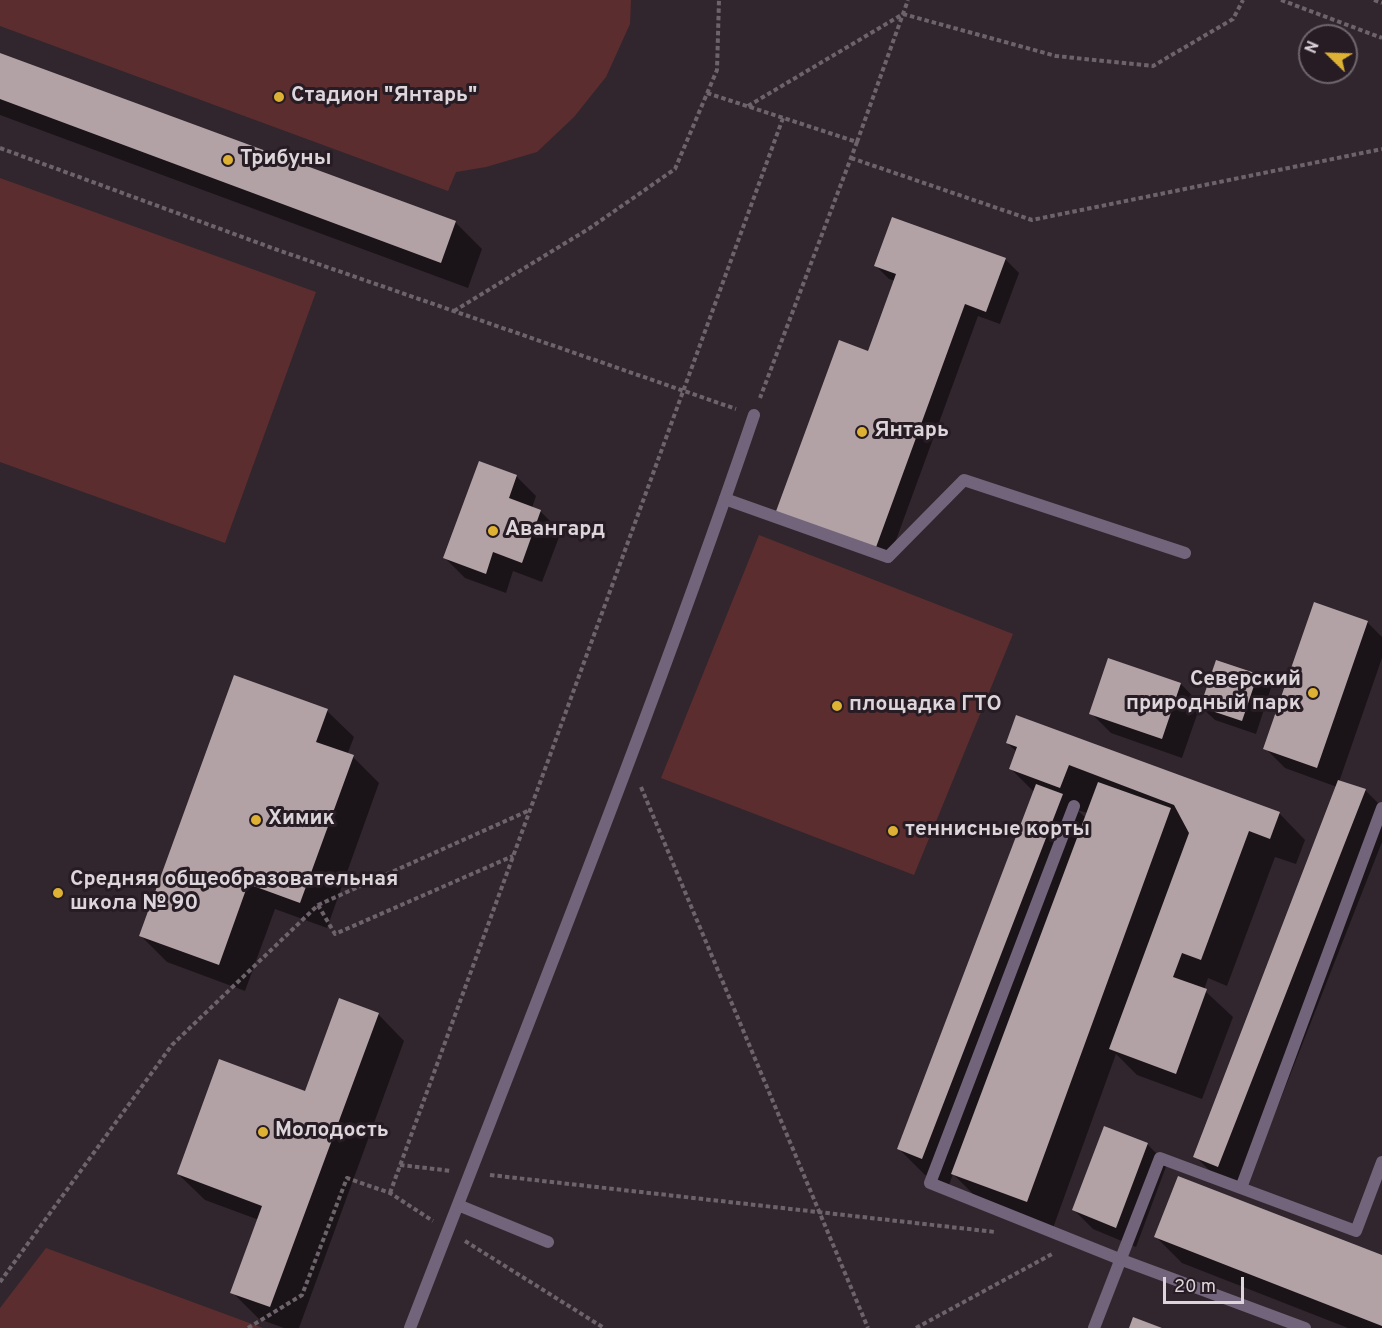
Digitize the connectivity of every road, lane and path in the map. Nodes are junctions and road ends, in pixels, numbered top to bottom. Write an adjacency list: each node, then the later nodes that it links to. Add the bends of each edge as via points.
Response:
1 (719, 0): 9 (path, via 717,70)
2 (908, 0): 7 (path)
3 (1243, 0): 7 (path, via 1233,20 1153,66 1056,56)
4 (1281, 0): 8 (path)
5 (1374, 0): 6 (path)
6 (1382, 3)
7 (903, 14): 10 (path); 12 (path)
8 (1382, 38)
9 (707, 93): 10 (path); 16 (path, via 675,169 590,228)
10 (747, 106): 11 (path)
11 (783, 118): 12 (path); 17 (path)
12 (856, 142): 15 (path)
13 (0, 148): 16 (path)
14 (1382, 149): 15 (path, via 1032,220)
15 (851, 158): 18 (path)
16 (454, 311): 17 (path)
17 (683, 392): 18 (path); 24 (path)
18 (754, 415): 19 (street)
19 (725, 499): 20 (street, via 888,557 964,480); 21 (street)
20 (1185, 553)
21 (629, 759): 29 (street); 33 (path)
22 (1074, 806): 36 (street, via 930,1184)
23 (1382, 808): 30 (street)
24 (530, 810): 25 (path); 26 (path)
25 (514, 855): 26 (path, via 335,934); 28 (path)
26 (318, 905): 39 (path, via 172,1045)
27 (1382, 1162): 30 (street, via 1356,1231)
28 (400, 1165): 29 (path); 31 (path)
29 (470, 1173): 32 (street); 33 (path)
30 (1241, 1188): 38 (street, via 1160,1158)
31 (390, 1193): 34 (path); 40 (path, via 347,1178 302,1295)
32 (458, 1205): 34 (street); 37 (street)
33 (819, 1212): 35 (path); 43 (path)
34 (448, 1230): 41 (street); 42 (path)
35 (1005, 1233)
36 (1075, 1241): 38 (street); 44 (path)
37 (548, 1242)
38 (1122, 1260): 45 (street); 46 (street)
39 (0, 1282)
40 (248, 1328)
41 (410, 1328)
42 (604, 1328)
43 (868, 1328)
44 (916, 1328)
45 (1094, 1328)
46 (1305, 1328)

